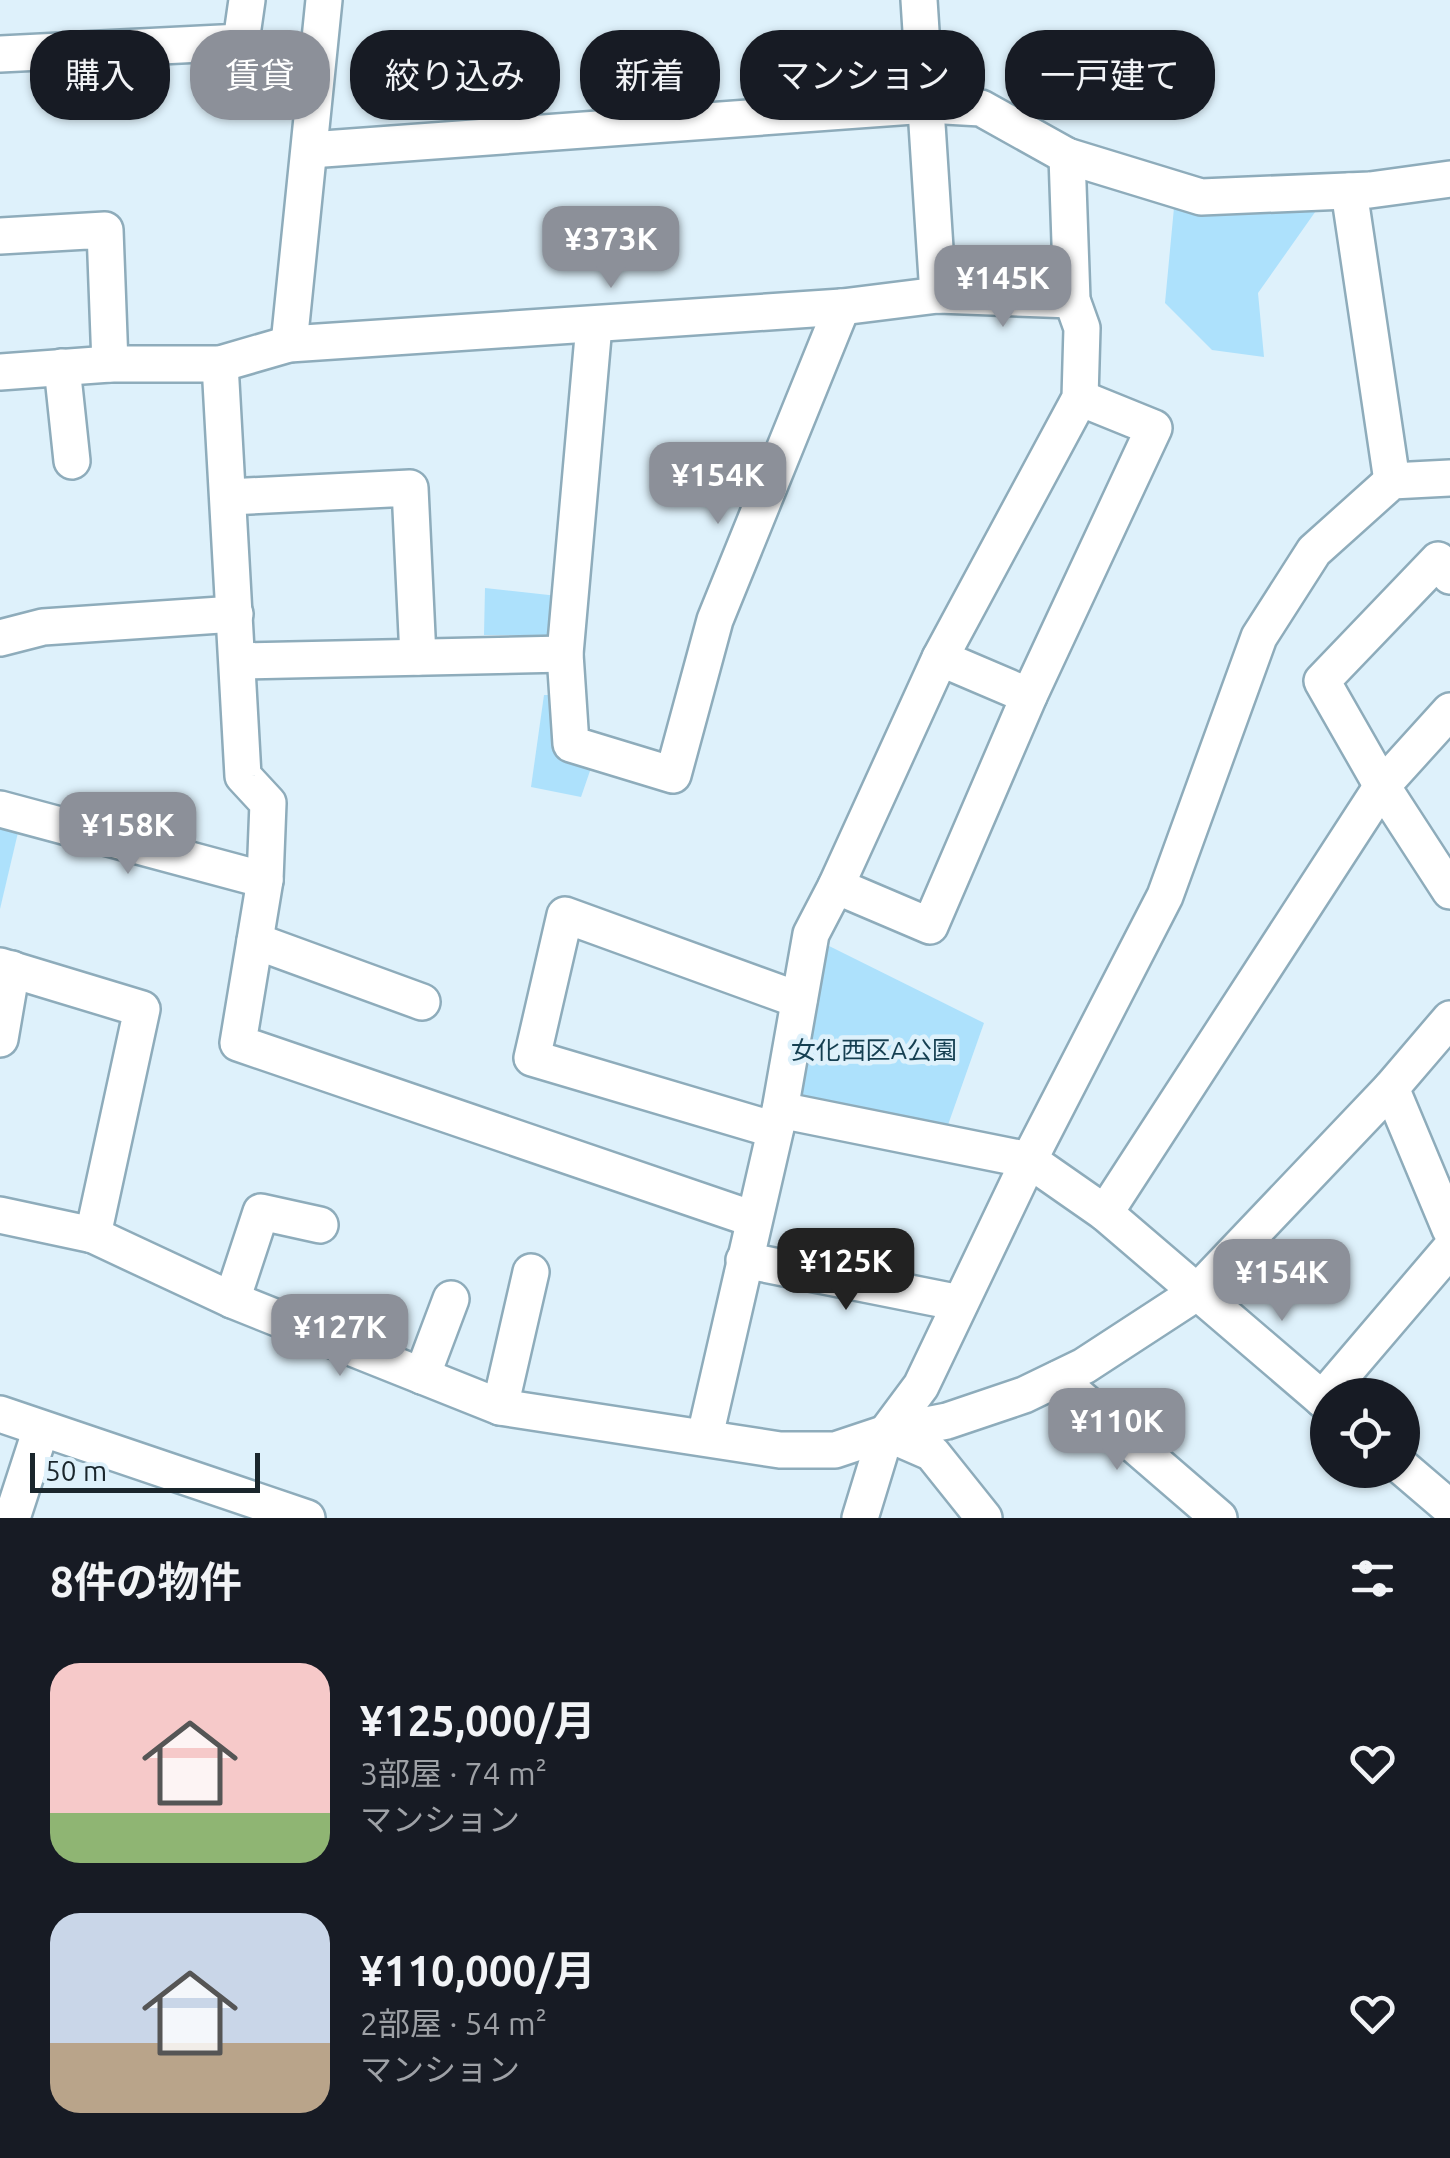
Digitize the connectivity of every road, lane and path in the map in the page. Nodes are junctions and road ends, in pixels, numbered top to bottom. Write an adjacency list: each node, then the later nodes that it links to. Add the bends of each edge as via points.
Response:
1 (247, 0): 5 (street, via 242,42)
2 (324, 0): 9 (street)
3 (918, 0): 4 (street)
4 (921, 30)
5 (0, 54)
6 (985, 110): 10 (street)
7 (740, 119): 9 (street)
8 (928, 120): 14 (street)
9 (310, 150): 18 (street)
10 (1067, 156): 12 (street, via 1202,198); 15 (street)
11 (1450, 179): 12 (street)
12 (1349, 191): 26 (street)
13 (0, 236): 19 (street, via 105,230)
14 (938, 295): 15 (street); 16 (street)
15 (1072, 300): 23 (street, via 1082,328)
16 (842, 307): 17 (street); 31 (street, via 715,620 673,775 571,744)
17 (594, 325): 18 (street); 31 (street)
18 (289, 344): 20 (street)
19 (110, 364): 20 (street); 21 (street)
20 (220, 364): 27 (street)
21 (62, 367): 22 (street); 24 (street)
22 (0, 372)
23 (1080, 398): 33 (street); 35 (street, via 1154,428)
24 (72, 462)
25 (1450, 478): 26 (street)
26 (1392, 481): 50 (street, via 1314,551 1260,637 1165,896)
27 (228, 496): 29 (street); 32 (street, via 410,488)
28 (1450, 576): 37 (street, via 1438,560 1322,680)
29 (235, 614): 30 (street, via 42,626); 34 (street)
30 (0, 638)
31 (566, 654): 32 (street)
32 (418, 657): 34 (street)
33 (940, 658): 35 (street); 40 (street)
34 (238, 661): 39 (street, via 243,776 268,803)
35 (1028, 696): 40 (street, via 930,926)
36 (1450, 711): 37 (street)
37 (1382, 786): 41 (street); 51 (street)
38 (0, 809): 39 (street)
39 (265, 880): 42 (street)
40 (836, 886): 44 (street, via 811,934)
41 (1450, 891)
42 (255, 942): 45 (street); 53 (street, via 238,1044)
43 (6, 968): 47 (street); 56 (street, via 142,1009)
44 (799, 1000): 49 (street); 49 (street, via 564,916 532,1058)
45 (422, 1002)
46 (1450, 1019): 48 (street)
47 (0, 1038)
48 (1391, 1088): 55 (street); 60 (street)
49 (777, 1120): 50 (street); 53 (street)
50 (1028, 1160): 51 (street); 63 (street)
51 (1105, 1212): 60 (street)
52 (0, 1214): 56 (street)
53 (753, 1219): 58 (street)
54 (320, 1225): 62 (street, via 261,1212)
55 (1450, 1229)
56 (93, 1235): 62 (street)
57 (1450, 1249): 65 (street)
58 (744, 1260): 63 (street); 72 (street)
59 (531, 1272): 68 (street)
60 (1196, 1293): 66 (street); 67 (street)
61 (451, 1299): 64 (street)
62 (232, 1300): 64 (street)
63 (960, 1303): 71 (street, via 921,1386)
64 (422, 1376): 68 (street)
65 (1344, 1378)
66 (1058, 1379): 71 (street, via 946,1421); 79 (street)
67 (1310, 1390)
68 (500, 1407): 72 (street)
69 (0, 1414): 70 (street)
70 (41, 1429): 75 (street); 76 (street)
71 (886, 1433): 72 (street, via 835,1450 780,1450); 77 (street); 78 (street, via 932,1452)
72 (705, 1436)
73 (1420, 1483): 74 (street)
74 (1450, 1508)
75 (12, 1518)
76 (307, 1518)
77 (860, 1518)
78 (984, 1518)
79 (1219, 1518)

